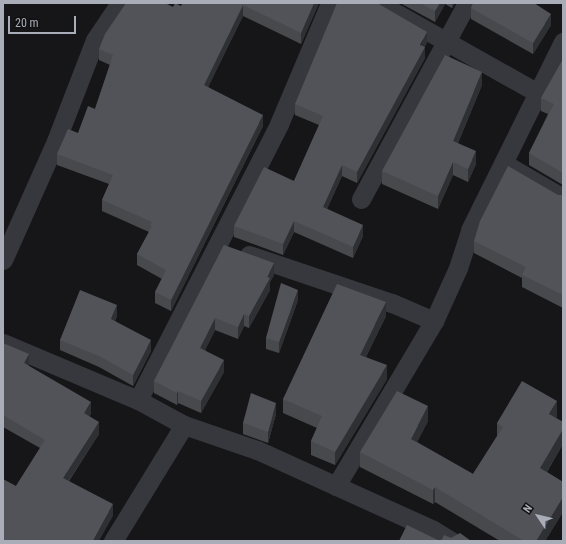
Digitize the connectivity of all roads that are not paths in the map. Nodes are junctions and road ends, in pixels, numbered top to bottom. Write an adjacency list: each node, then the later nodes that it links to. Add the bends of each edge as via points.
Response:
1 (120, 3): 12 (street, via 95,40 56,142)
2 (330, 3): 11 (street, via 279,124)
3 (378, 3): 6 (street)
4 (467, 3): 6 (street)
5 (563, 42): 7 (street)
6 (446, 43): 7 (street); 10 (street)
7 (538, 94): 8 (street)
8 (503, 163): 9 (street); 13 (street, via 470,230 458,268)
9 (563, 198)
10 (361, 199)
11 (218, 243): 13 (street); 15 (street)
12 (3, 260)
13 (434, 321): 17 (street)
14 (3, 343): 15 (street)
15 (138, 400): 16 (street)
16 (184, 426): 17 (street, via 257,450); 18 (street)
17 (336, 486): 19 (street, via 433,530)
18 (113, 541)
19 (451, 541)

